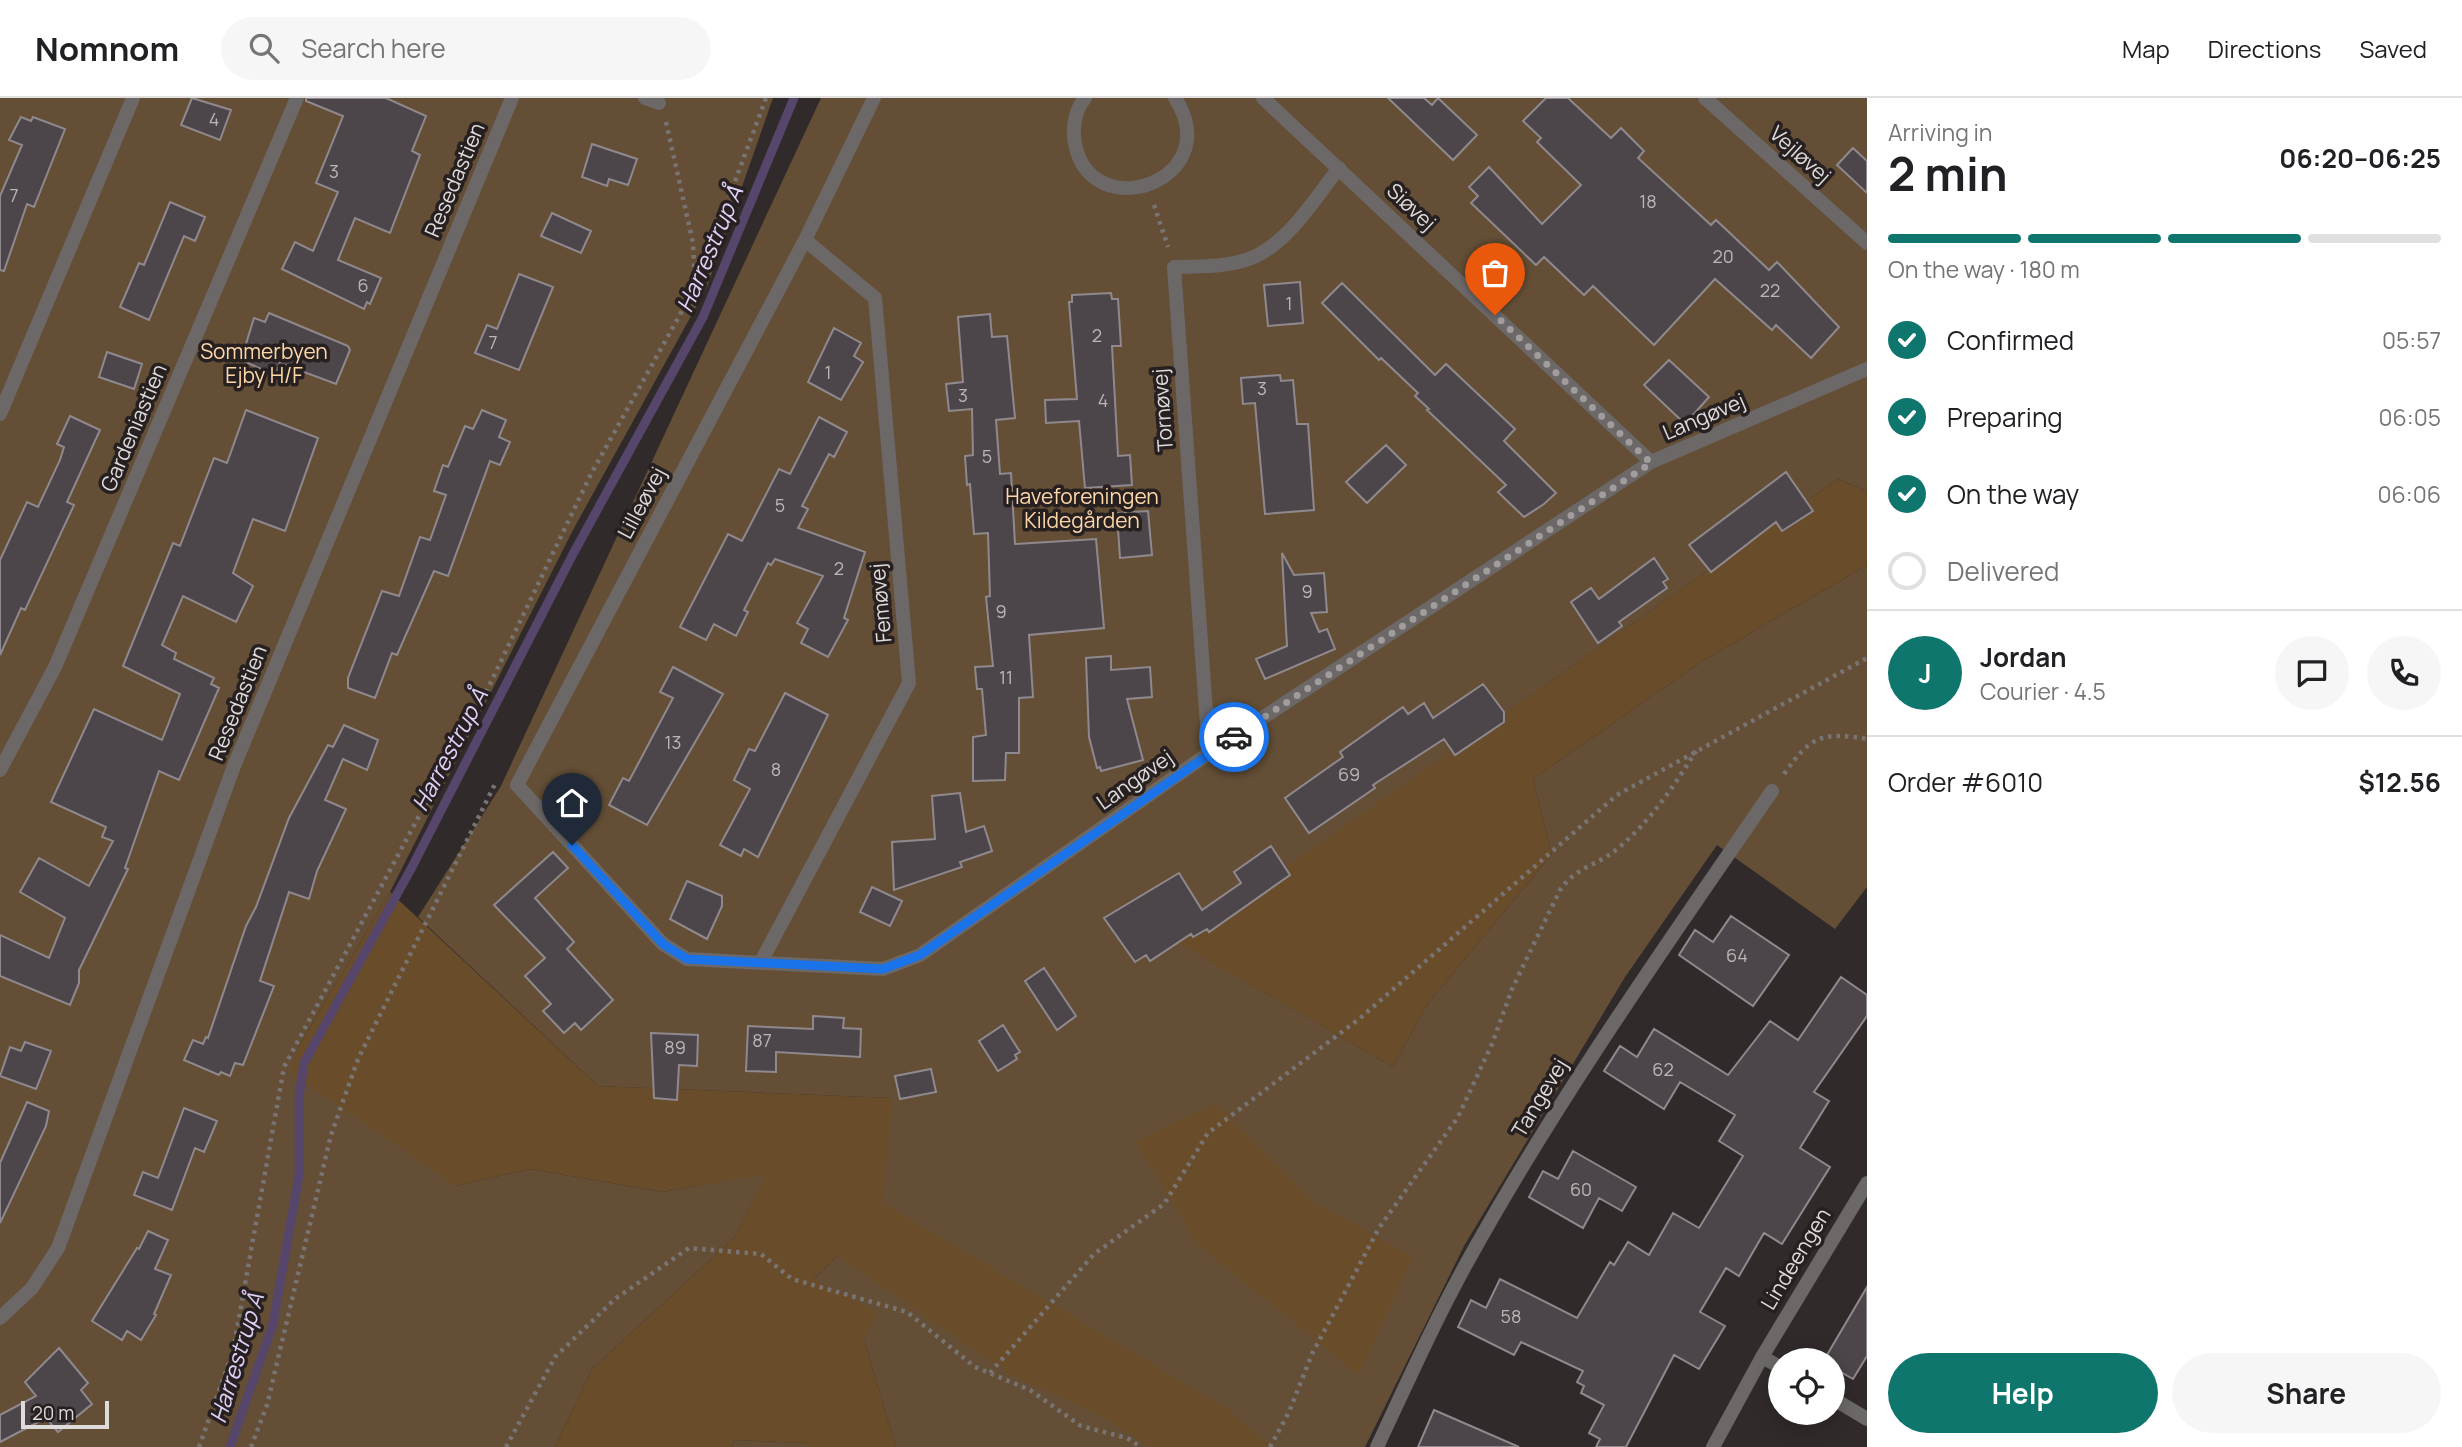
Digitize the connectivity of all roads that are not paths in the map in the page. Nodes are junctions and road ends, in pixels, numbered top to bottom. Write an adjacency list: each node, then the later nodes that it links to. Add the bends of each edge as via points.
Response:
1 (133, 98): 13 (street)
2 (297, 98): 16 (street, Gardeniastien, via 55,667)
3 (512, 98): 21 (street, Resedastien, via 234,766 58,1248 32,1288)
4 (874, 98): 10 (street, Lilleøvej)
5 (1085, 98): 6 (street, via 1076,116 1077,152 1102,182 1121,188 1149,186 1175,168 1187,143 1185,113)
6 (1175, 98)
7 (1263, 98): 9 (street, Siøvej)
8 (1705, 98): 11 (street, Vejløvej)
9 (1339, 168): 14 (street, Siøvej); 15 (street, Tornøvej, via 1288,231 1256,256 1224,265 1174,267)
10 (805, 240): 17 (street, Lilleøvej); 19 (street, Femøvej, via 876,298 909,683)
11 (1867, 243)
12 (1867, 369): 14 (street, Langøvej)
13 (0, 414)
14 (1651, 463): 15 (street, Langøvej)
15 (1209, 754): 19 (street, Langøvej, via 920,955 883,969)
16 (0, 770)
17 (517, 785): 19 (street, Langøvej, via 663,944 687,959)
18 (1772, 791): 26 (street, Tangevej, via 1603,1034 1512,1183 1468,1259)
19 (762, 960)
20 (1867, 1183): 22 (street, Lindeengen)
21 (0, 1318)
22 (1762, 1357): 23 (street); 27 (street, Lindeengen)
23 (1768, 1360)
24 (1845, 1406): 25 (street)
25 (1867, 1419)
26 (1377, 1447)
27 (1713, 1447)

